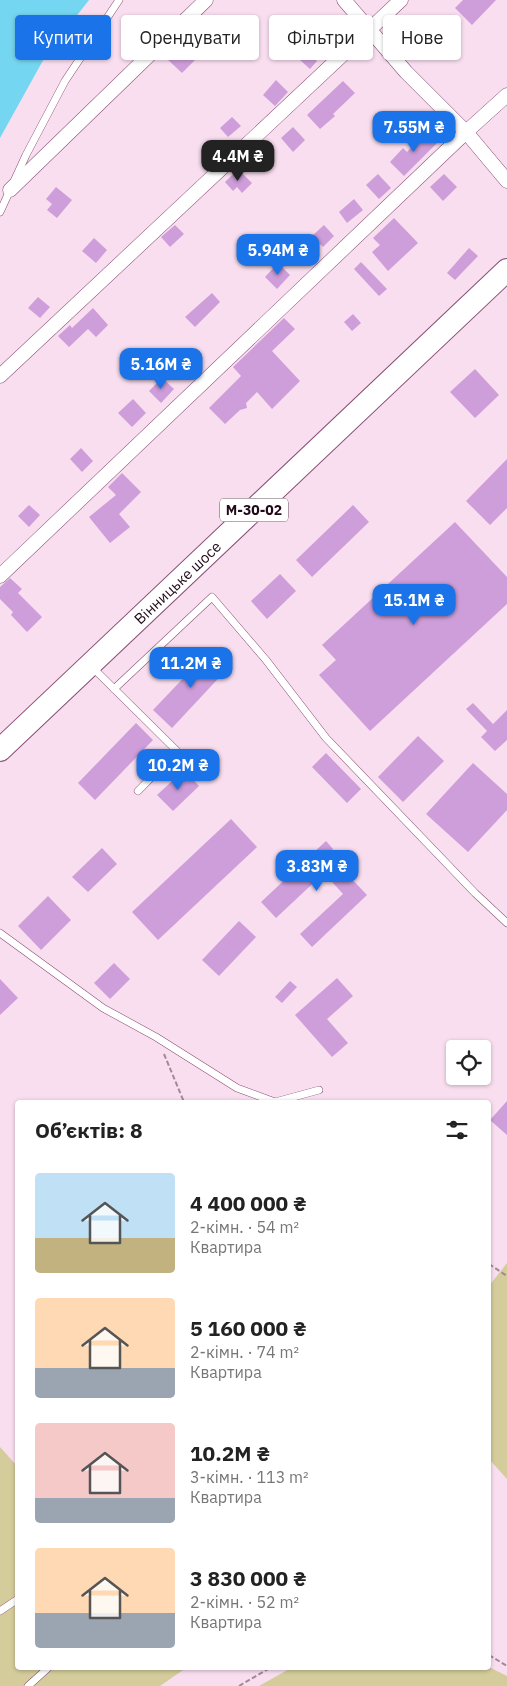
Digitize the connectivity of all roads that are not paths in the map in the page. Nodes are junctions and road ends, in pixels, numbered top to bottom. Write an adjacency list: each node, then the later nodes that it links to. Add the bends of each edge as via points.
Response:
1 (119, 0): 12 (lane, via 65,81)
2 (206, 0): 12 (street)
3 (344, 0): 5 (street)
4 (401, 0): 6 (street)
5 (357, 15)
6 (373, 24)
7 (373, 33): 10 (street, via 406,72)
8 (335, 60): 15 (street)
9 (507, 95): 10 (street)
10 (466, 132): 11 (street); 16 (street)
11 (507, 181)
12 (10, 190): 13 (lane)
13 (0, 212)
14 (507, 270): 17 (main road, Вінницьке шосе / М-30-02)
15 (0, 376)
16 (0, 576)
17 (90, 665): 18 (lane); 19 (main road, Вінницьке шосе / М-30-02)
18 (114, 689): 20 (lane, via 177,751); 21 (lane, via 212,597 326,738)
19 (0, 750)
20 (138, 791)
21 (507, 923)
22 (0, 933): 24 (lane, via 103,1008 237,1088)
23 (319, 1090): 25 (lane)
24 (270, 1100)
25 (282, 1100)
26 (15, 1601): 27 (lane)
27 (0, 1611)
28 (46, 1670): 29 (lane)
29 (28, 1686)

